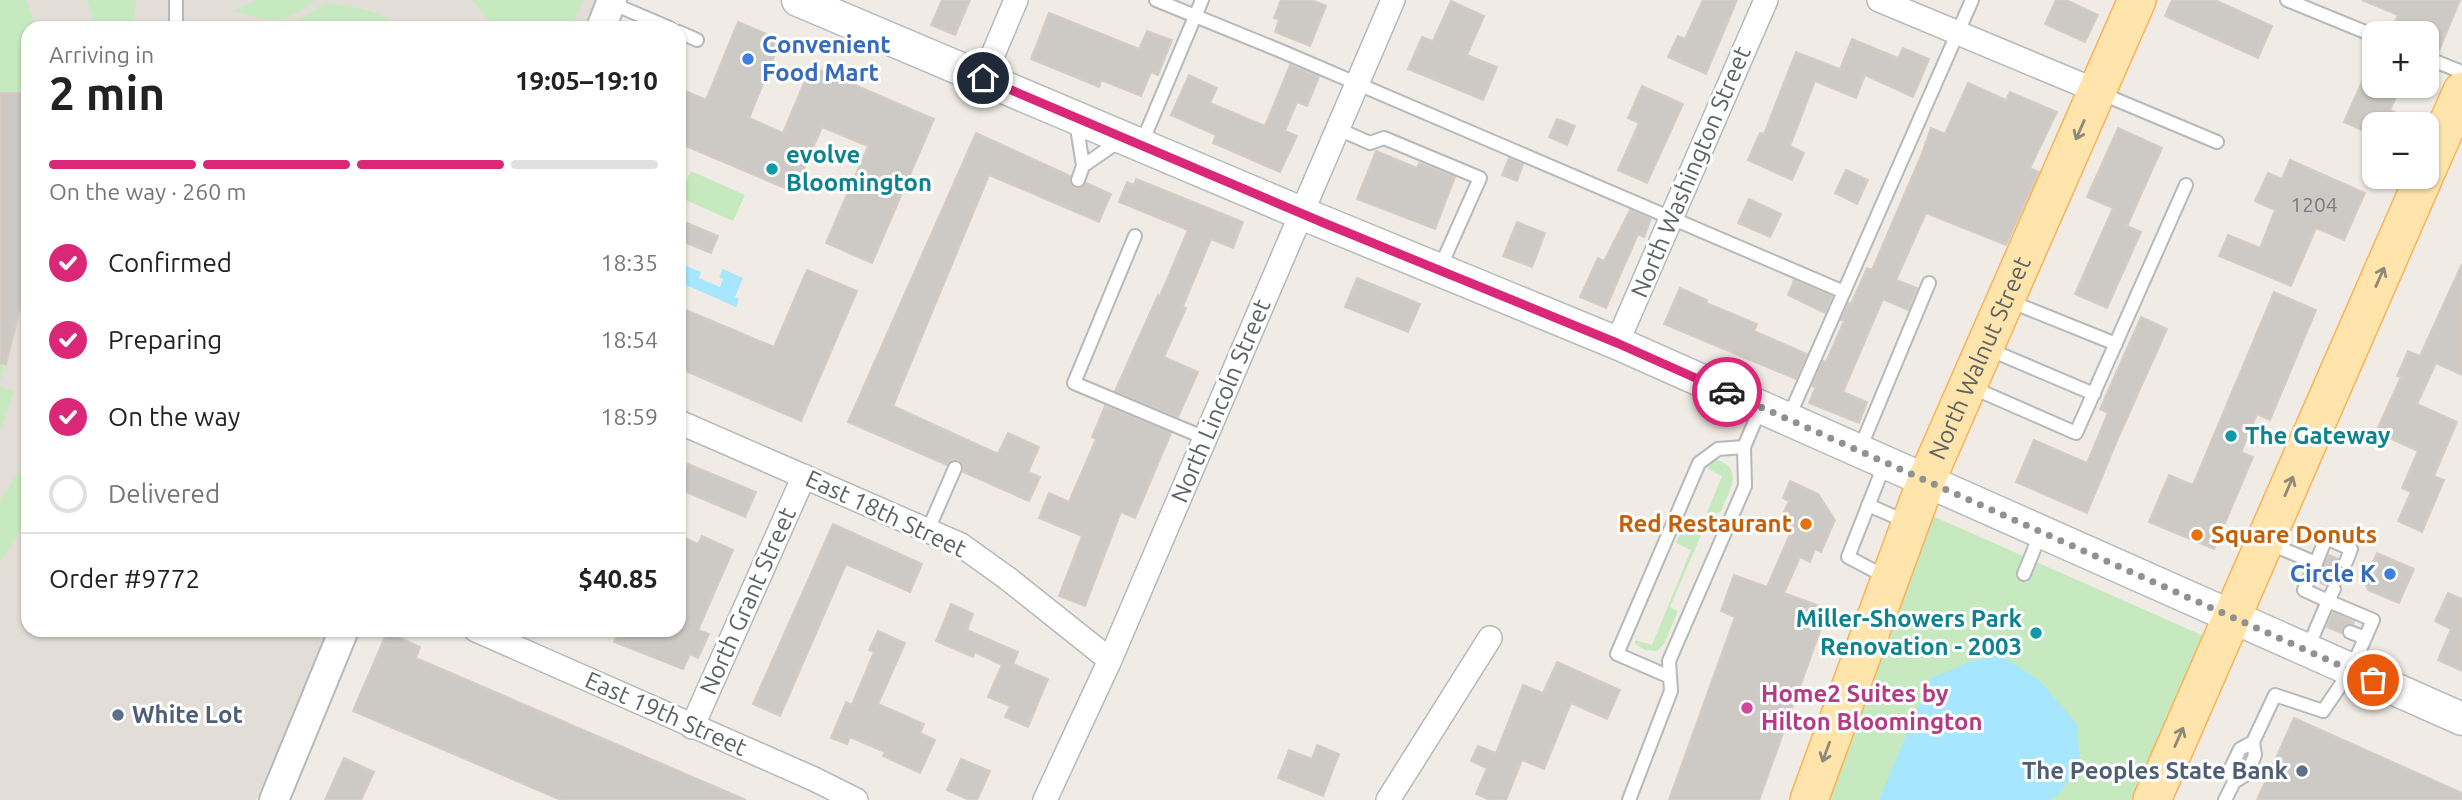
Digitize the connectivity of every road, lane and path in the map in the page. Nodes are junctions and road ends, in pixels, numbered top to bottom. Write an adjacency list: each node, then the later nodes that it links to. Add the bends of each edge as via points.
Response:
1 (176, 0): 14 (lane)
2 (1016, 0): 22 (street)
3 (1156, 0): 13 (lane)
4 (1202, 0): 13 (lane)
5 (1393, 0): 23 (street, North Lincoln Street)
6 (1766, 0): 36 (street, North Washington Street)
7 (1879, 0): 17 (street)
8 (1972, 0): 17 (lane)
9 (2137, 0): 24 (main road, North Walnut Street)
10 (2287, 0): 16 (lane)
11 (814, 3): 22 (main road)
12 (608, 10): 15 (lane)
13 (1195, 17): 23 (lane); 28 (lane)
14 (176, 21)
15 (646, 21)
16 (2362, 31)
17 (1958, 33): 24 (street); 40 (lane)
18 (686, 35): 19 (lane)
19 (696, 40)
20 (2439, 63): 21 (lane)
21 (2462, 72)
22 (983, 78): 26 (main road)
23 (1357, 84): 27 (street, North Lincoln Street); 36 (lane)
24 (2097, 91): 29 (lane); 41 (main road, North Walnut Street, one-way to 41)
25 (2462, 91): 30 (main road)
26 (1075, 117): 28 (main road); 31 (lane)
27 (1338, 129): 35 (street, North Lincoln Street); 38 (lane, via 1370,143 1384,138 1480,178)
28 (1132, 141): 31 (lane); 35 (main road)
29 (2217, 142)
30 (2439, 143)
31 (1083, 166): 32 (lane)
32 (1078, 180)
33 (2186, 186): 43 (lane)
34 (2419, 189): 59 (main road, one-way to 34)
35 (1301, 213): 38 (main road); 49 (street, North Lincoln Street)
36 (1671, 219): 40 (lane); 42 (street, North Washington Street)
37 (1135, 236): 49 (lane, via 1074,383)
38 (1439, 270): 42 (main road)
39 (1929, 283): 51 (lane)
40 (1844, 292): 47 (lane)
41 (2005, 299): 43 (lane); 44 (main road, North Walnut Street)
42 (1617, 343): 47 (main road)
43 (2116, 344): 46 (lane)
44 (1984, 347): 45 (main road, North Walnut Street); 46 (lane)
45 (1967, 386): 46 (lane, via 2076,433); 54 (main road, North Walnut Street)
46 (2094, 394)
47 (1775, 413): 50 (lane); 51 (main road)
48 (686, 425): 53 (street, East 18th Street)
49 (1205, 438): 73 (street, North Lincoln Street)
50 (1744, 447): 75 (lane, via 1745,486 1669,661); 75 (lane, via 1718,449 1699,463 1617,654)
51 (1872, 456): 54 (main road); 55 (lane)
52 (955, 468): 57 (lane)
53 (804, 476): 57 (street, East 18th Street); 77 (street, North Grant Street)
54 (1926, 481): 56 (main road, North Walnut Street); 58 (main road)
55 (1868, 505): 56 (lane); 63 (lane, via 1847,557)
56 (1910, 523): 63 (main road, North Walnut Street)
57 (928, 530): 73 (street, East 18th Street, via 961,545)
58 (2041, 532): 62 (lane); 66 (main road)
59 (2265, 542): 61 (lane); 66 (main road)
60 (2346, 562): 61 (lane, via 2351,549 2326,538)
61 (2316, 564): 65 (lane, via 2304,590)
62 (2024, 574)
63 (1889, 578): 86 (main road, North Walnut Street, one-way to 86)
64 (2334, 589): 65 (lane)
65 (2329, 601): 71 (lane, via 2373,620); 72 (lane)
66 (2234, 616): 72 (main road); 80 (main road, one-way to 66)
67 (2350, 632): 71 (lane)
68 (341, 637): 81 (street)
69 (492, 637): 77 (street, East 19th Street)
70 (1490, 638): 84 (street)
71 (2365, 638): 74 (lane)
72 (2307, 650): 74 (main road)
73 (1110, 660): 83 (street, North Lincoln Street)
74 (2351, 670): 76 (main road); 78 (lane, via 2323,711 2275,695)
75 (1670, 677): 85 (lane, via 1671,691)
76 (2462, 719)
77 (692, 727): 82 (street, East 19th Street)
78 (2253, 742): 79 (lane, via 2250,768); 79 (lane, via 2240,749 2231,768)
79 (2234, 782): 87 (lane)
80 (2160, 798)
81 (274, 800)
82 (856, 800)
83 (1045, 800)
84 (1388, 800)
85 (1629, 800)
86 (1809, 800)
87 (2225, 800)

